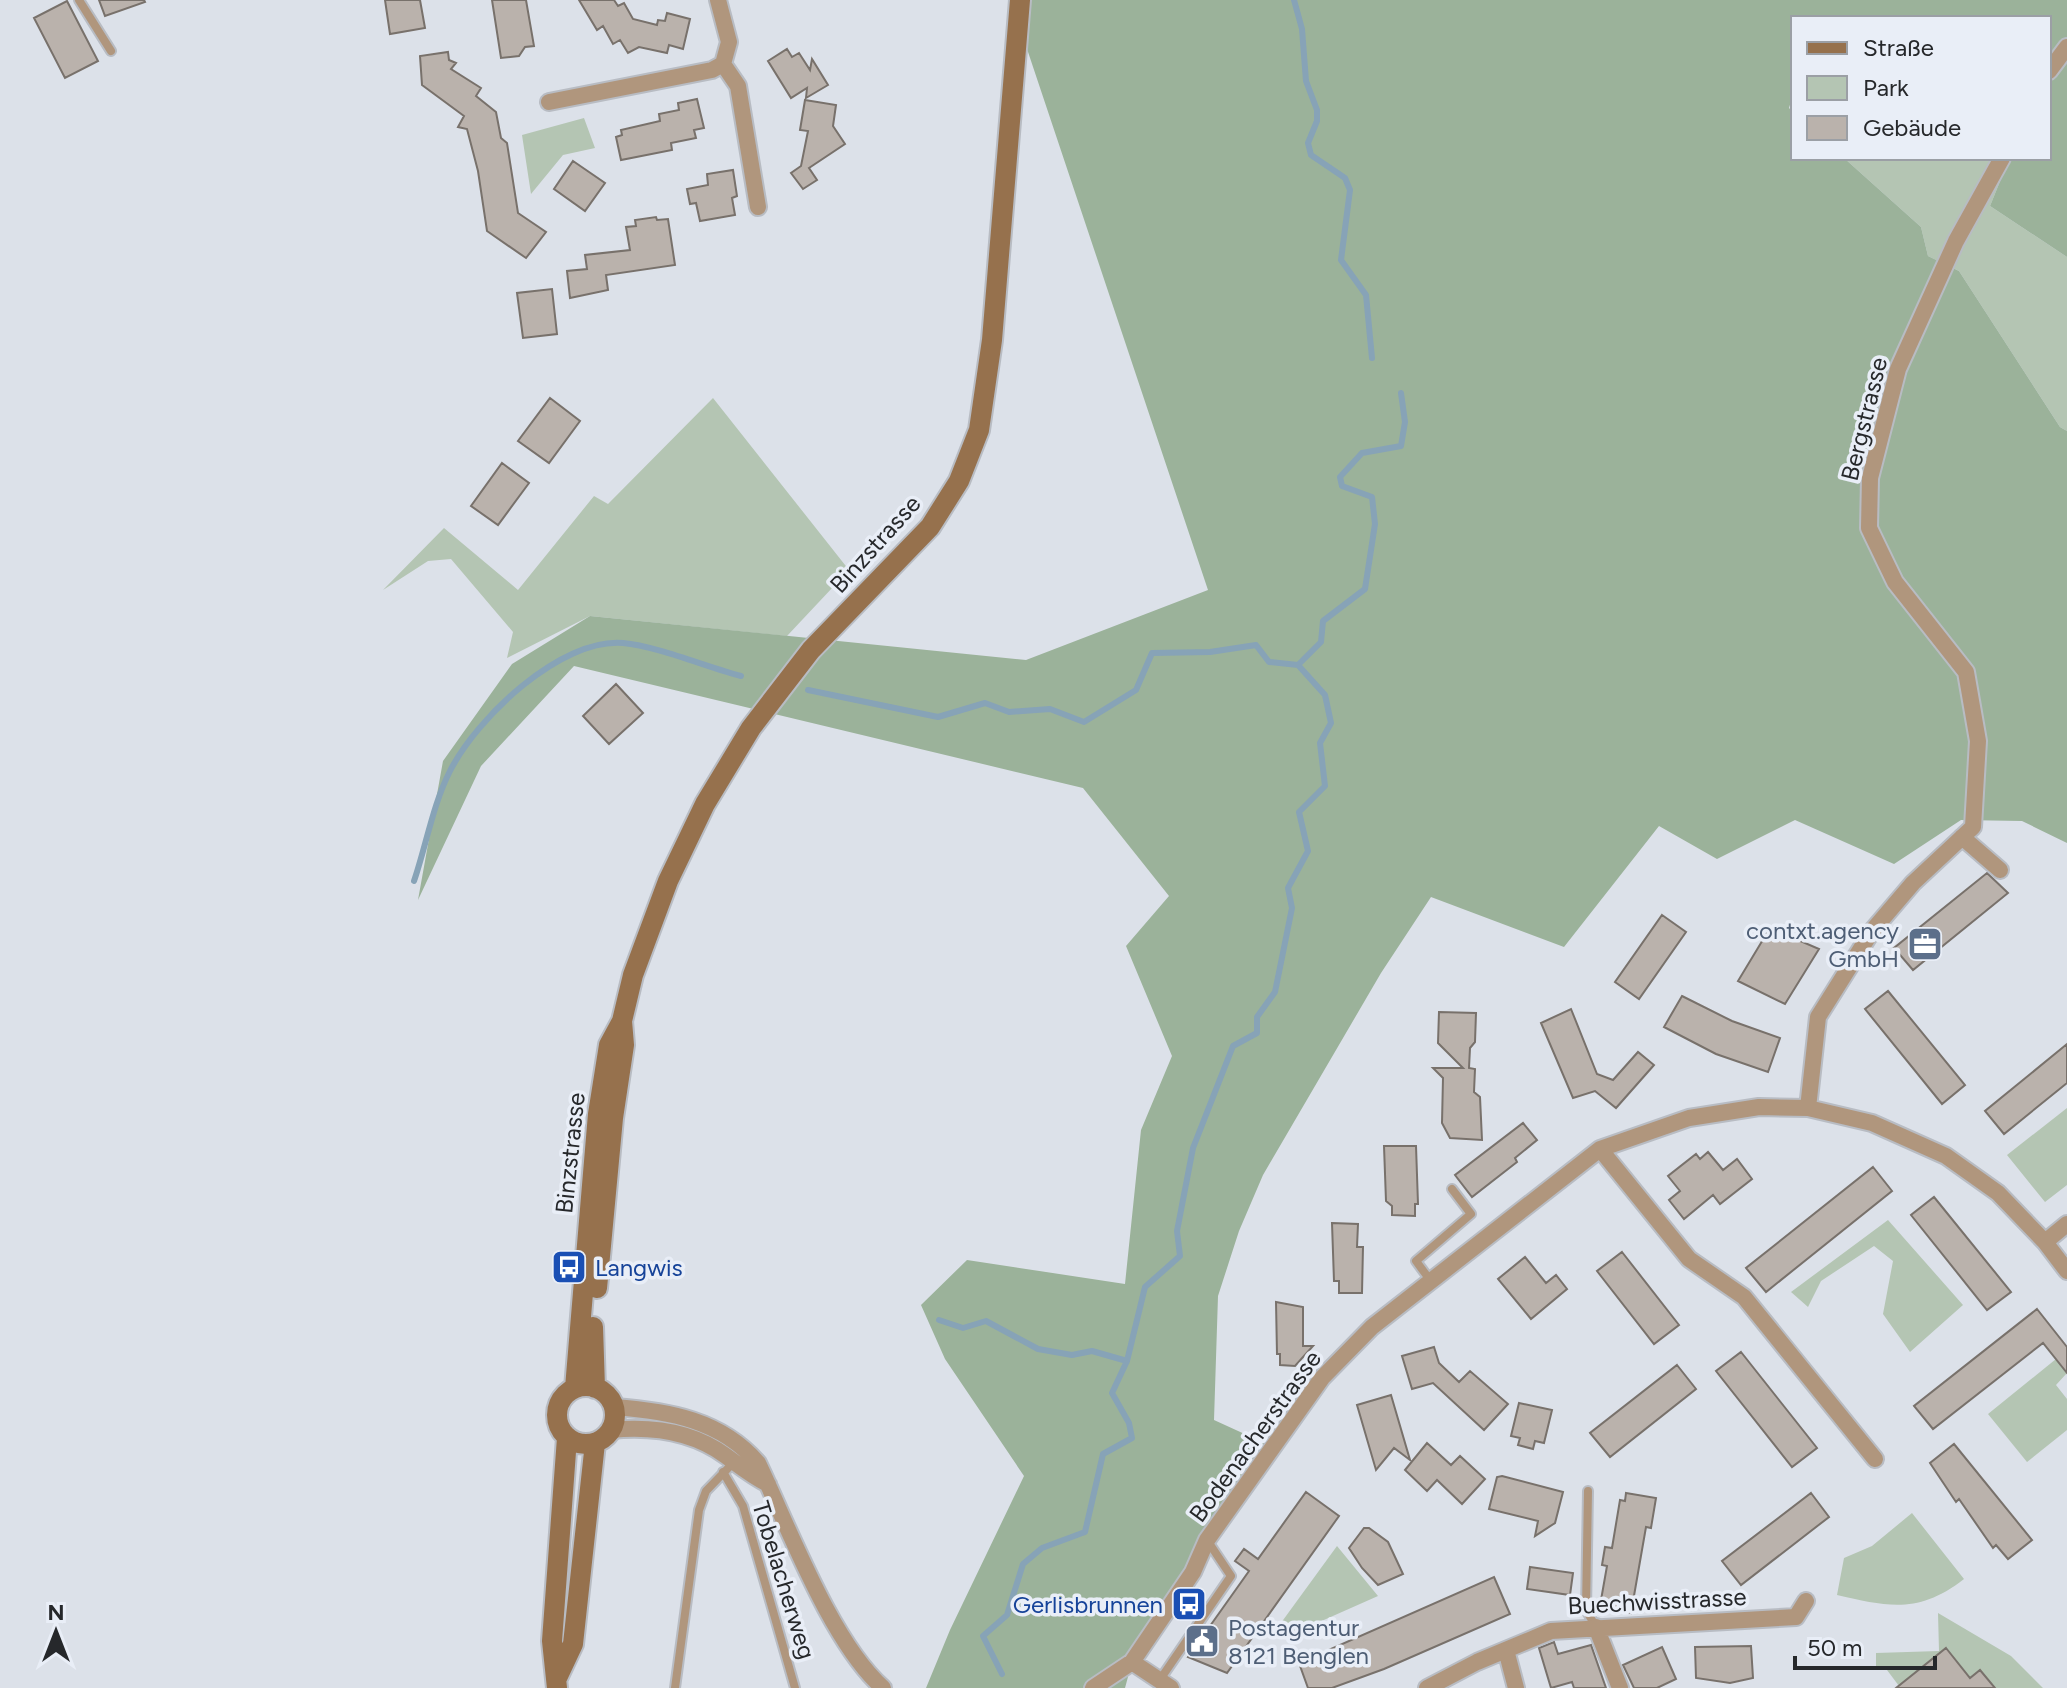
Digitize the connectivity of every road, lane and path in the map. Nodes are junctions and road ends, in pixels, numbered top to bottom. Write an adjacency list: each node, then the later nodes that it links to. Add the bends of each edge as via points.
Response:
1 (79, 0): 5 (lane)
2 (718, 0): 6 (street, via 729,42)
3 (1020, 0): 20 (main road, Binzstrasse, via 992,340 985,403 970,457 930,527 811,650 725,768 656,909 622,1021 624,1045)
4 (2067, 47): 7 (street)
5 (111, 51)
6 (723, 64): 8 (street); 10 (street, via 738,86)
7 (2051, 68)
8 (549, 102)
9 (2001, 160): 11 (street, Bergstrasse, via 1956,241 1898,369 1870,478 1869,528 1895,582 1966,672 1978,741)
10 (758, 207)
11 (1967, 832): 12 (street); 13 (street, via 1872,931 1818,1017)
12 (2000, 870)
13 (1808, 1108): 14 (street, Bodenacherstrasse, via 1713,1112); 17 (street, Bodenacherstrasse, via 1872,1123 1946,1156 1998,1193)
14 (1600, 1149): 19 (street, Bodenacherstrasse); 25 (street, via 1689,1259 1744,1297)
15 (1452, 1189): 19 (lane, via 1471,1214 1416,1261)
16 (2067, 1224): 17 (street)
17 (2045, 1242): 18 (street, Bodenacherstrasse)
18 (2067, 1271)
19 (1430, 1280): 29 (street, Bodenacherstrasse, via 1372,1327 1322,1378)
20 (585, 1388): 21 (main road, via 604,1392); 23 (main road, via 560,1402 557,1411)
21 (614, 1407): 22 (main road); 24 (street, via 684,1416)
22 (603, 1437): 23 (main road, via 576,1443); 26 (street, via 649,1427 678,1433 704,1443); 34 (main road, via 573,1644)
23 (567, 1438): 34 (main road, via 552,1641)
24 (747, 1450): 26 (lane); 27 (street)
25 (1875, 1459)
26 (728, 1467): 27 (street); 36 (lane, via 706,1491 699,1510); 37 (lane, Tobelacherweg)
27 (768, 1484): 38 (street, via 836,1627)
28 (1588, 1491): 31 (lane, via 1586,1610)
29 (1207, 1540): 33 (street, Bodenacherstrasse, via 1193,1572); 35 (lane, via 1231,1576)
30 (1806, 1601): 31 (street, Buechwisstrasse, via 1796,1617)
31 (1596, 1627): 32 (street, Buechwisstrasse, via 1551,1631); 42 (street)
32 (1506, 1650): 40 (street, Buechwisstrasse); 41 (street)
33 (1132, 1662): 35 (street); 39 (street, Bodenacherstrasse)
34 (557, 1683)
35 (1165, 1685)
36 (675, 1688)
37 (795, 1688)
38 (883, 1688)
39 (1093, 1688)
40 (1427, 1688)
41 (1516, 1688)
42 (1620, 1688)

